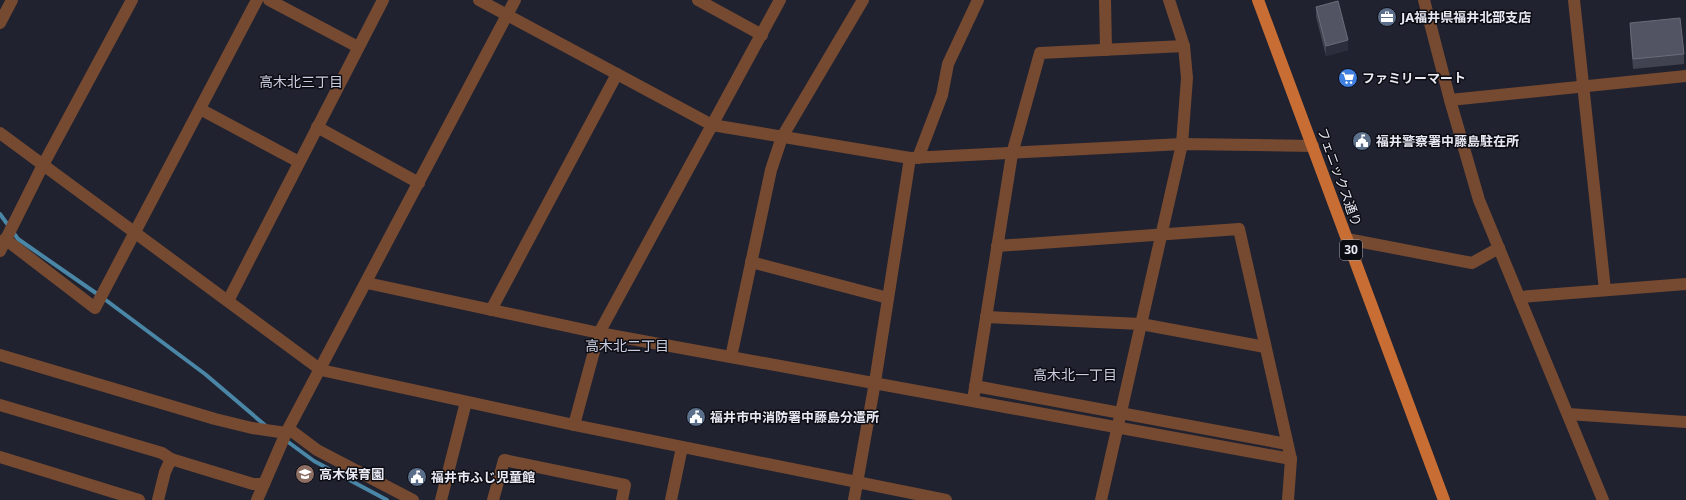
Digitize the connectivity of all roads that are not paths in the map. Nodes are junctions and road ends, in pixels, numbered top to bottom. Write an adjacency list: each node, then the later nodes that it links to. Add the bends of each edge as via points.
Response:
1 (12, 0): 18 (street)
2 (132, 0): 37 (street)
3 (257, 0): 27 (street)
4 (269, 0): 21 (street)
5 (383, 0): 21 (street)
6 (480, 0): 17 (street)
7 (515, 0): 17 (street)
8 (698, 0): 19 (street)
9 (780, 0): 19 (street)
10 (863, 0): 31 (street)
11 (978, 0): 35 (street, via 948,64 942,95)
12 (1105, 0): 22 (street)
13 (1169, 0): 20 (street)
14 (1258, 0): 33 (main road, フェニックス通り / 30)
15 (1424, 0): 26 (street)
16 (1574, 0): 25 (street)
17 (507, 15): 23 (street); 38 (street)
18 (0, 23)
19 (762, 35): 28 (street)
20 (1184, 46): 22 (street); 32 (street, via 1187,78)
21 (358, 47): 29 (street)
22 (1106, 50): 34 (street, via 1040,54)
23 (617, 74): 28 (street); 53 (street)
24 (1686, 76): 25 (street)
25 (1583, 86): 26 (street); 49 (street)
26 (1450, 100): 44 (street, via 1479,200)
27 (200, 109): 36 (street); 39 (street)
28 (712, 125): 31 (street); 56 (street)
29 (317, 127): 36 (street); 38 (street)
30 (0, 133): 37 (street)
31 (782, 137): 35 (street); 46 (street, via 771,170)
32 (1182, 144): 33 (street); 34 (street); 40 (street)
33 (1313, 146): 42 (main road, フェニックス通り / 30)
34 (1012, 154): 35 (street); 43 (street)
35 (914, 158): 51 (street)
36 (299, 162): 52 (street)
37 (43, 165): 39 (street); 41 (street)
38 (419, 183): 47 (street)
39 (135, 233): 41 (street, via 95,308); 52 (street)
40 (1161, 234): 43 (street); 55 (street); 57 (street, via 1239,229)
41 (5, 239): 45 (street)
42 (1348, 239): 44 (street, via 1472,263); 91 (main road, フェニックス通り / 30)
43 (997, 246): 54 (street)
44 (1498, 248): 50 (street)
45 (0, 251)
46 (751, 262): 51 (street); 59 (street)
47 (367, 283): 53 (street); 60 (street)
48 (1686, 284): 49 (street)
49 (1605, 290): 50 (street)
50 (1519, 297): 67 (street)
51 (888, 298): 61 (street)
52 (228, 301): 60 (street)
53 (492, 310): 56 (street)
54 (986, 317): 55 (street); 62 (street)
55 (1141, 324): 57 (street); 66 (street)
56 (599, 333): 59 (street); 69 (street)
57 (1266, 347): 72 (street)
58 (0, 355): 71 (street, via 215,419 252,428)
59 (731, 357): 61 (street)
60 (321, 370): 64 (street); 71 (street)
61 (876, 382): 63 (street); 77 (street)
62 (975, 386): 63 (street); 66 (street)
63 (973, 400): 70 (street)
64 (466, 402): 69 (street); 83 (street)
65 (0, 405): 75 (street, via 162,453)
66 (1122, 413): 70 (street); 72 (street)
67 (1568, 414): 68 (street); 92 (street)
68 (1686, 422)
69 (574, 425): 73 (street)
70 (1118, 427): 76 (street); 89 (street)
71 (288, 431): 78 (street); 82 (street, via 317,450)
72 (1287, 444): 76 (street)
73 (682, 447): 77 (street); 86 (street)
74 (0, 457): 79 (street)
75 (171, 459): 78 (street, via 253,484); 80 (street)
76 (1291, 459): 90 (street)
77 (857, 482): 87 (street); 88 (street)
78 (264, 484): 81 (street)
79 (139, 500)
80 (158, 500)
81 (257, 500)
82 (413, 500)
83 (441, 500)
84 (493, 500): 85 (street, via 504,460 625,485)
85 (622, 500)
86 (671, 500)
87 (854, 500)
88 (946, 500)
89 (1101, 500)
90 (1288, 500)
91 (1444, 500)
92 (1603, 500)

